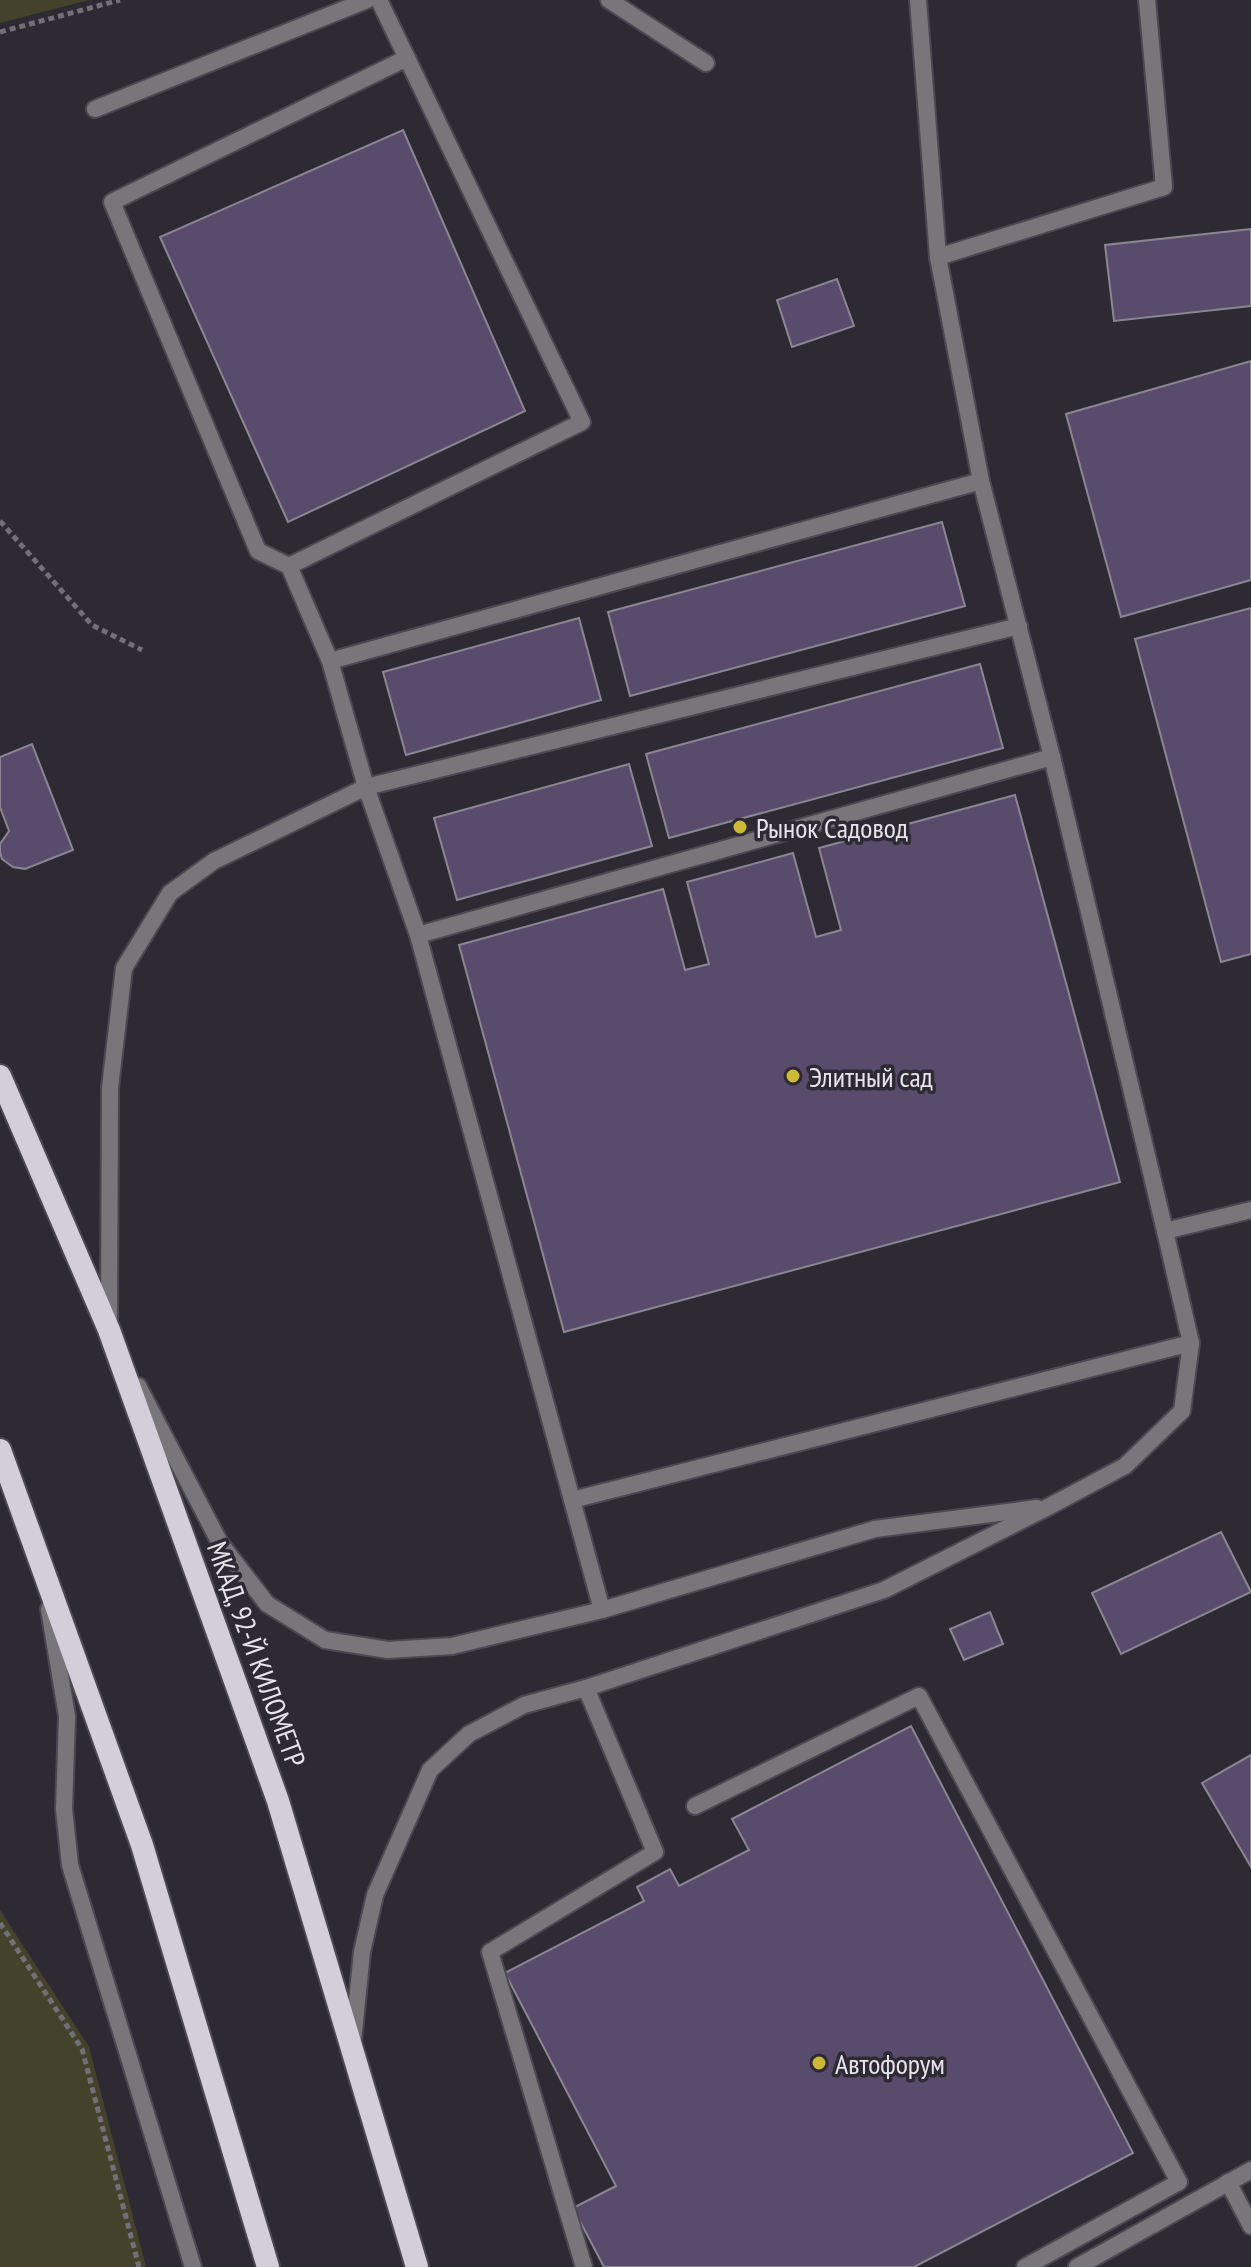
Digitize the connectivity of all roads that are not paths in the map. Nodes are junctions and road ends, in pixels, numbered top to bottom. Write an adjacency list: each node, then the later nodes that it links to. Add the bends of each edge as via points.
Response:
1 (367, 0): 8 (street)
2 (379, 0): 6 (street)
3 (609, 0): 7 (street)
4 (918, 0): 9 (street)
5 (1147, 0): 9 (street, via 1164,187)
6 (407, 58): 11 (street, via 582,422); 11 (street, via 112,202 258,551)
7 (706, 63)
8 (95, 109)
9 (938, 257): 10 (street)
10 (981, 481): 12 (street); 13 (street)
11 (289, 566): 13 (street)
12 (1019, 626): 14 (street); 15 (street)
13 (330, 661): 15 (street)
14 (1052, 757): 16 (street); 19 (street)
15 (366, 787): 16 (street); 20 (street, via 214,861 170,893 124,968 110,1088)
16 (418, 935): 23 (street)
17 (0, 1076): 20 (highway, МКАД, 92-Й КИЛОМЕТР)
18 (1251, 1210): 19 (street)
19 (1165, 1231): 21 (street)
20 (109, 1330): 26 (street, via 220,1543 267,1604 325,1640 388,1650 452,1646); 29 (highway, МКАД, 92-Й КИЛОМЕТР, via 278,1801)
21 (1191, 1343): 23 (street); 24 (street, via 1182,1411 1125,1466)
22 (0, 1450): 25 (highway)
23 (572, 1500): 26 (street)
24 (1050, 1506): 26 (street, via 875,1529); 27 (street, via 884,1590)
25 (42, 1568): 33 (street, via 67,1716 64,1809 70,1865); 34 (highway, via 142,1845)
26 (602, 1610)
27 (586, 1688): 29 (street, via 524,1705 469,1734 430,1770 375,1895 362,1952); 36 (street, via 655,1852 490,1952)
28 (695, 1806): 37 (street, via 919,1696 1179,2182)
29 (352, 2054): 35 (highway, МКАД, 92-Й КИЛОМЕТР)
30 (1251, 2170): 31 (street)
31 (1228, 2182): 32 (street); 38 (street)
32 (1251, 2226)
33 (193, 2267)
34 (268, 2267)
35 (417, 2267)
36 (584, 2267)
37 (1025, 2267)
38 (1077, 2267)

